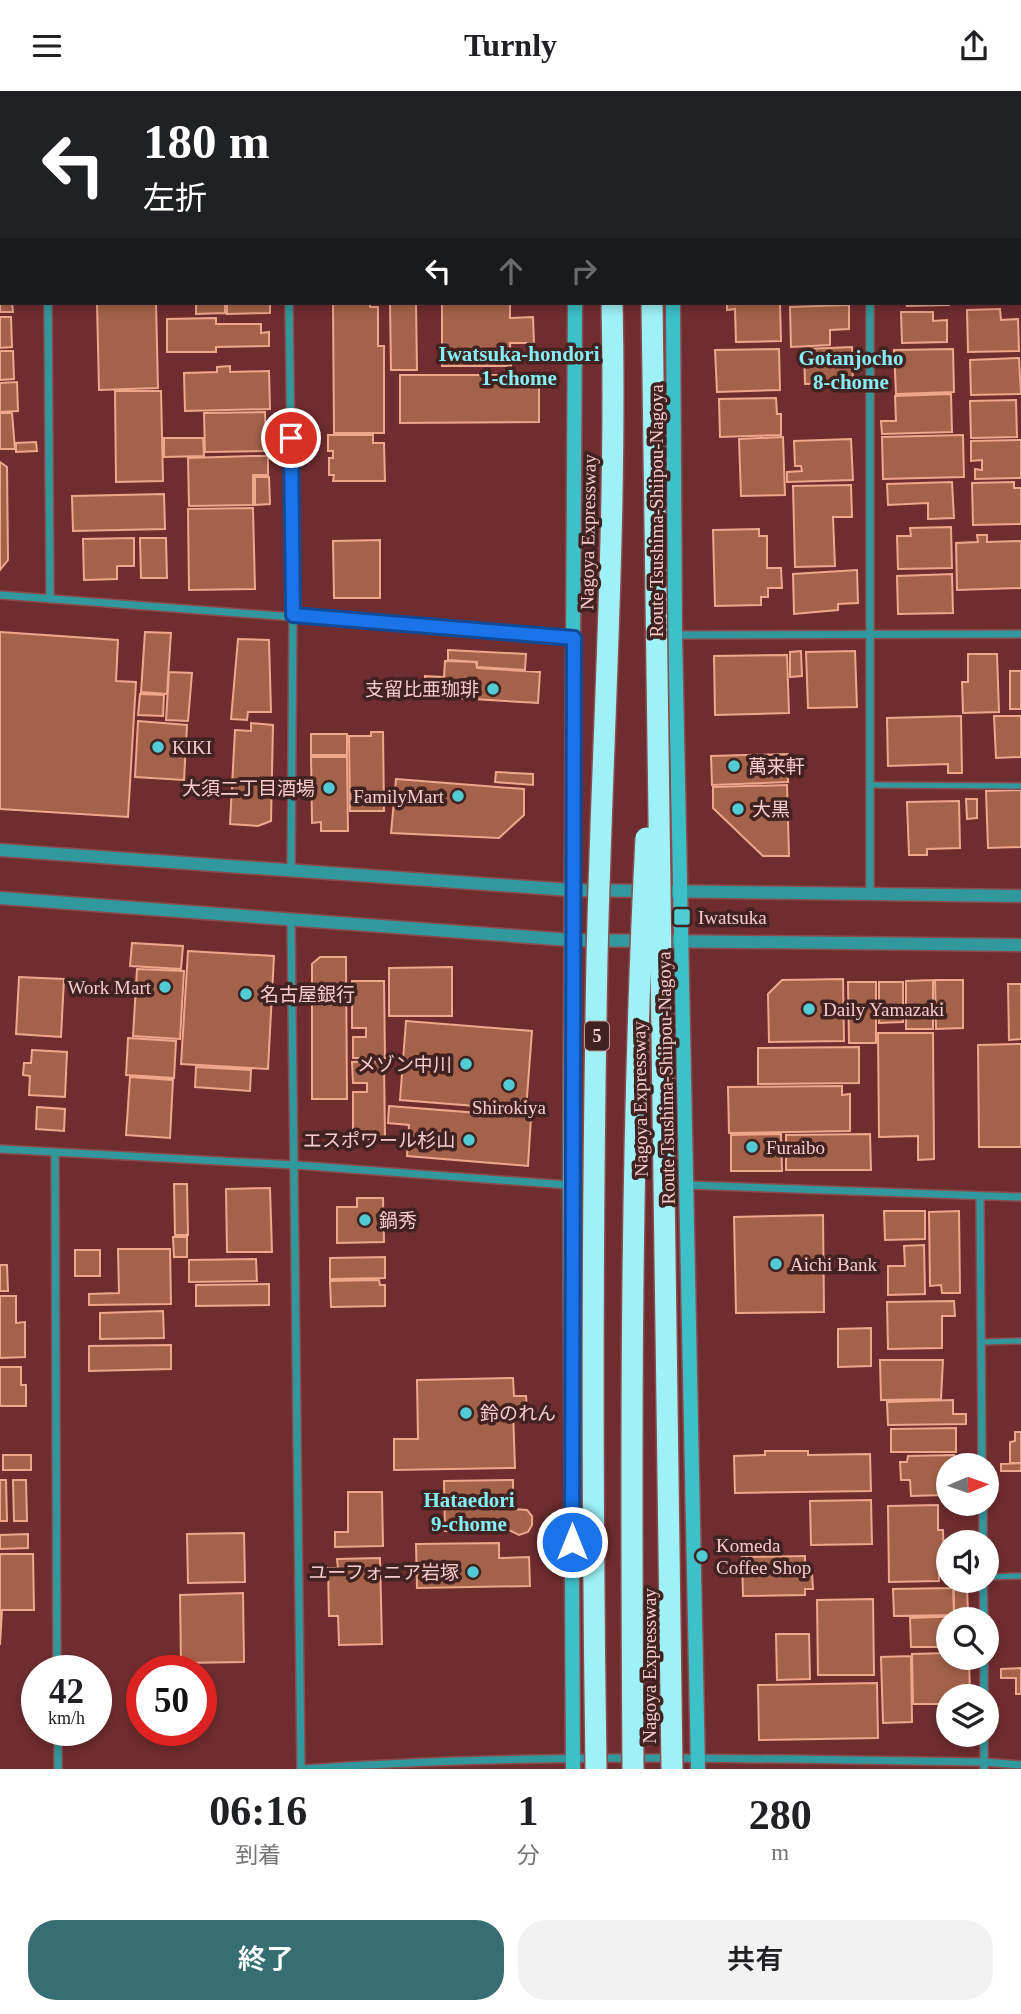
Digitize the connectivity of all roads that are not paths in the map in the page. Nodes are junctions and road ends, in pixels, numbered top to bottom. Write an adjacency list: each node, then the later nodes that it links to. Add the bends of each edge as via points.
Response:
1 (48, 305): 9 (street)
2 (289, 305): 10 (street)
3 (575, 305): 14 (main road)
4 (612, 305): 50 (highway, Nagoya Expressway / 5, bridge, via 610,641 597,971)
5 (652, 305): 15 (highway, Nagoya Expressway, bridge)
6 (673, 305): 13 (main road, Route Tsushima-Shiipou-Nagoya)
7 (870, 305): 11 (street)
8 (0, 595): 9 (street)
9 (50, 599): 10 (street)
10 (293, 615): 14 (street); 19 (street)
11 (871, 634): 12 (street); 13 (street); 16 (street)
12 (1021, 634)
13 (676, 635): 21 (main road, Route Tsushima-Shiipou-Nagoya)
14 (574, 638): 20 (main road)
15 (655, 647): 51 (highway, bridge, via 639,968 631,1502); 52 (highway, Nagoya Expressway, bridge)
16 (872, 785): 17 (lane); 22 (street)
17 (1021, 786)
18 (0, 850): 19 (street)
19 (291, 871): 20 (street)
20 (571, 890): 21 (street); 26 (main road)
21 (681, 891): 22 (street); 27 (main road, Route Tsushima-Shiipou-Nagoya)
22 (870, 894): 23 (street)
23 (1021, 896)
24 (0, 898): 25 (street)
25 (291, 918): 26 (street); 31 (street)
26 (572, 940): 27 (street); 32 (main road)
27 (683, 941): 28 (street); 33 (main road, Route Tsushima-Shiipou-Nagoya)
28 (1021, 945)
29 (0, 1149): 30 (street)
30 (55, 1152): 31 (street); 41 (street)
31 (295, 1164): 32 (street); 49 (street)
32 (570, 1185): 45 (main road)
33 (688, 1185): 34 (street); 44 (main road, Route Tsushima-Shiipou-Nagoya)
34 (980, 1196): 35 (street); 37 (street)
35 (1021, 1197)
36 (1021, 1341): 37 (lane)
37 (981, 1342): 38 (street)
38 (982, 1453)
39 (1021, 1576): 40 (lane)
40 (999, 1578)
41 (57, 1655)
42 (58, 1746): 48 (street)
43 (984, 1747): 47 (street)
44 (698, 1763): 45 (street); 47 (street)
45 (573, 1764): 49 (street, via 400,1762)
46 (1021, 1765): 47 (street)
47 (984, 1766)
48 (58, 1769)
49 (302, 1769)
50 (596, 1769)
51 (634, 1769)
52 (672, 1769)

